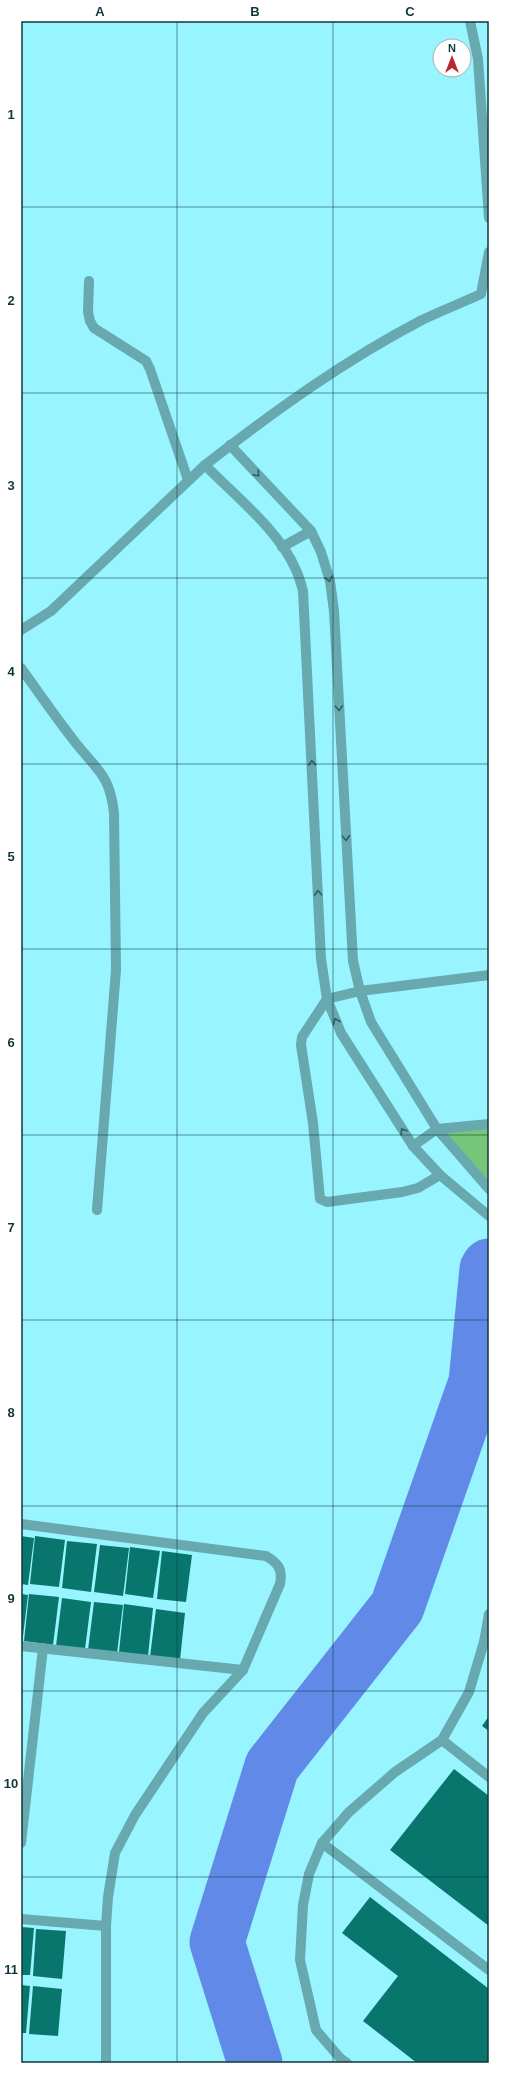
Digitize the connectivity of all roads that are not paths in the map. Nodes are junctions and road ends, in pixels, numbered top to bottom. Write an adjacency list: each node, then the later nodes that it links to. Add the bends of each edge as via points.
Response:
1 (470, 21): 2 (street)
2 (478, 59): 3 (street); 4 (street)
3 (489, 59)
4 (489, 218)
5 (489, 252): 7 (street)
6 (89, 281): 10 (street, via 90,321 94,328 146,361)
7 (485, 295): 8 (street, via 423,320 369,351 301,394)
8 (230, 445): 9 (street); 11 (street, one-way to 11)
9 (205, 465): 10 (street); 12 (street, via 266,526)
10 (188, 480): 13 (street, via 51,611)
11 (311, 531): 12 (street); 16 (street, one-way to 16, via 330,581 334,611 353,961)
12 (282, 547): 17 (street, one-way to 12, via 321,959 303,591 296,570)
13 (21, 630)
14 (21, 668): 23 (street, via 76,743 103,774 112,797 116,970)
15 (489, 975): 16 (street)
16 (360, 991): 17 (street); 19 (street, via 371,1022)
17 (327, 999): 20 (street, one-way to 17, via 341,1033); 21 (street, via 302,1037 301,1045 313,1124 320,1199 328,1202 402,1192 418,1188)
18 (489, 1124): 19 (street)
19 (437, 1129): 20 (street); 22 (street)
20 (413, 1146): 21 (street)
21 (440, 1175): 24 (street)
22 (486, 1186)
23 (97, 1210)
24 (489, 1216)
25 (21, 1524): 29 (street, via 266,1556 275,1561 281,1572 280,1584)
26 (489, 1614): 30 (street, via 470,1692)
27 (21, 1646): 28 (street)
28 (43, 1648): 29 (street); 32 (street)
29 (243, 1670): 36 (street, via 203,1713 135,1815 116,1853)
30 (442, 1740): 31 (street); 34 (street, via 395,1772 354,1807)
31 (489, 1777)
32 (25, 1779): 33 (street)
33 (21, 1843)
34 (322, 1843): 37 (street); 38 (street, via 309,1874 305,1892 300,1960 316,2030)
35 (21, 1919): 36 (street)
36 (106, 1926): 39 (street)
37 (489, 1970)
38 (342, 2061)
39 (106, 2063)

